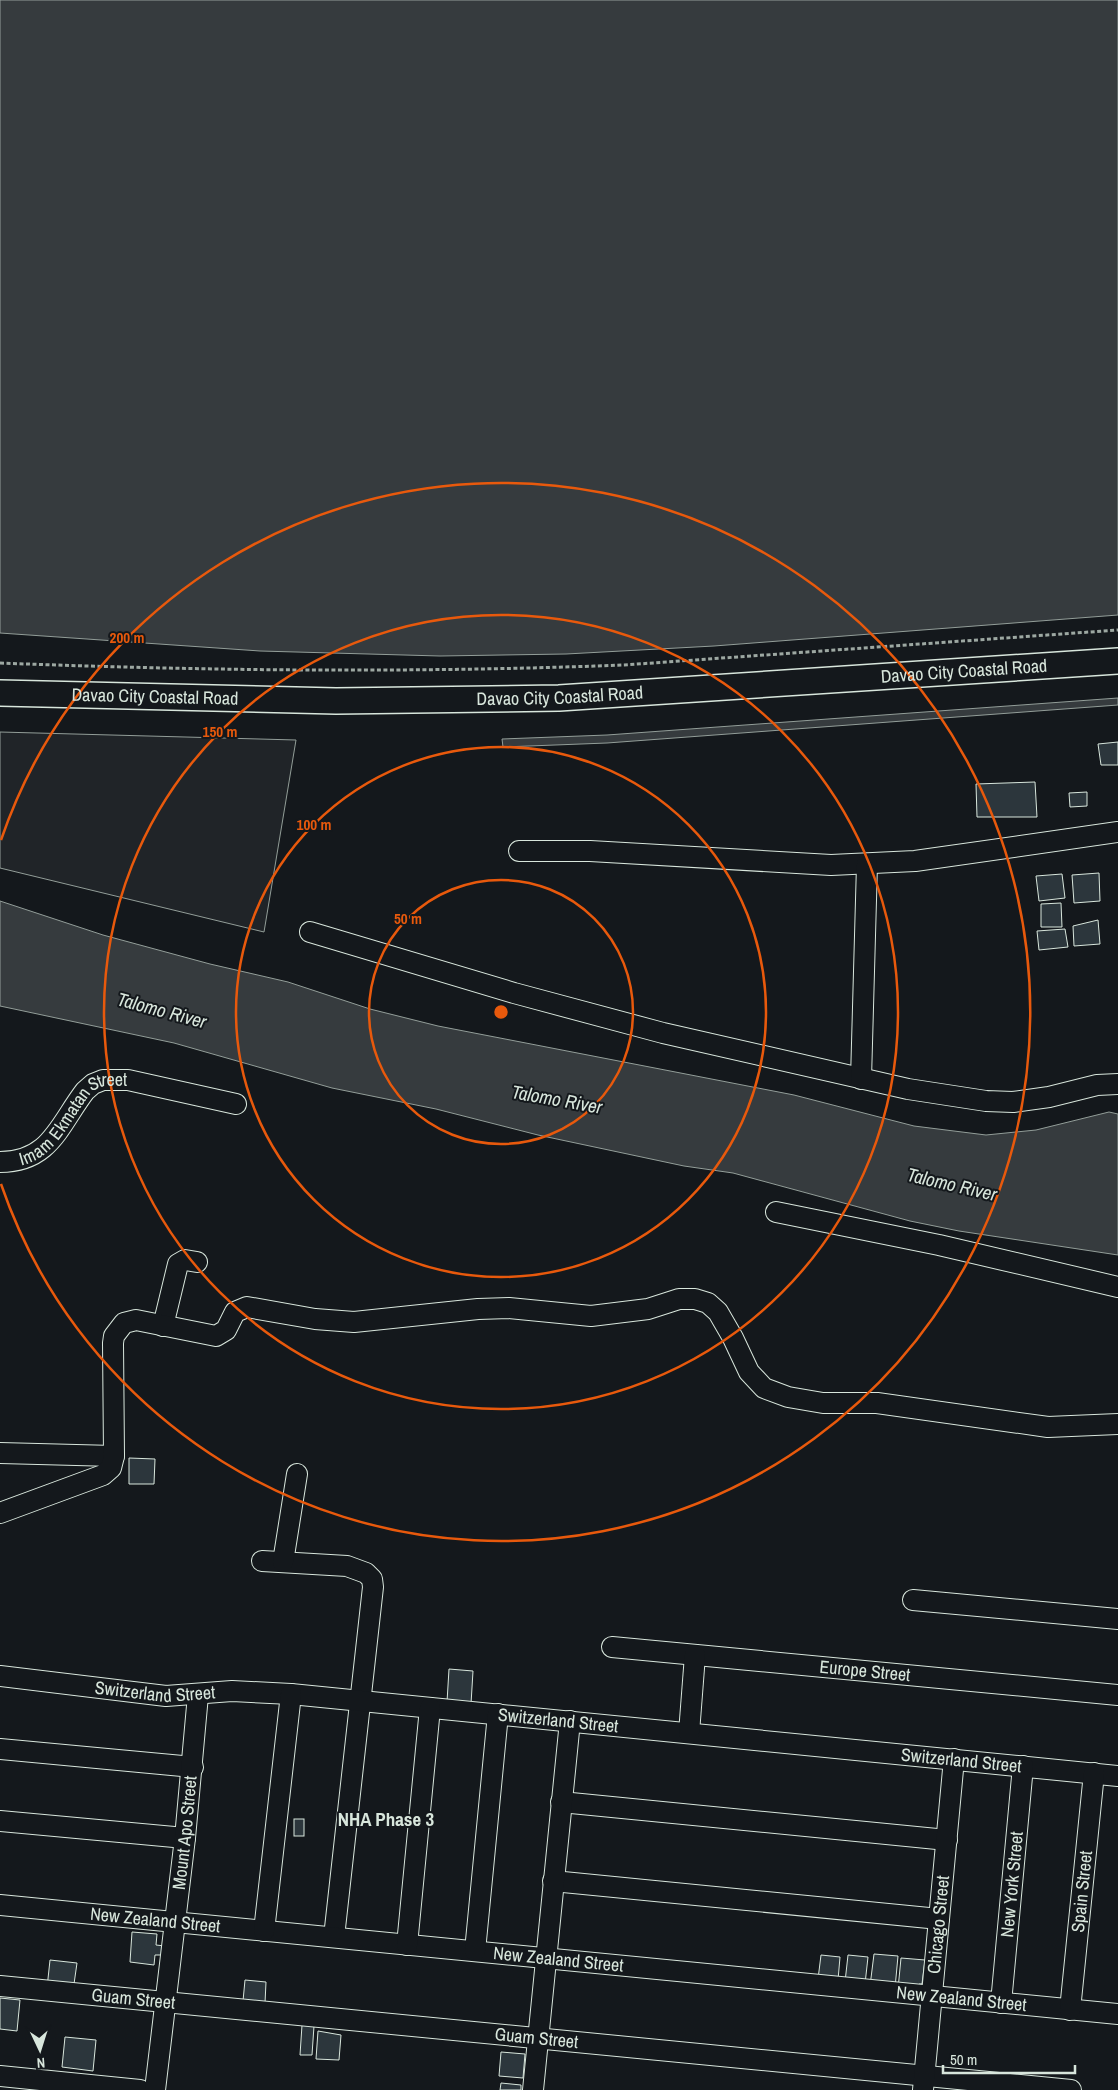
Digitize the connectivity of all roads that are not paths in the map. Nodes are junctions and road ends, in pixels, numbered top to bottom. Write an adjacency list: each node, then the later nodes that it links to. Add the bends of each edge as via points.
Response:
1 (1118, 661): 2 (main road, Davao City Coastal Road, via 560,698 336,701)
2 (0, 693)
3 (1118, 832): 5 (street, via 915,861)
4 (520, 851): 5 (street, via 590,851 831,865)
5 (867, 864): 7 (street)
6 (310, 932): 7 (street, via 663,1033)
7 (861, 1079): 8 (street, via 986,1101 1013,1102 1050,1098 1097,1085)
8 (1118, 1084)
9 (236, 1104): 10 (street, Imam Ekmatan Street, via 128,1080 103,1080 85,1091 42,1150 19,1161)
10 (0, 1162)
11 (776, 1212): 13 (street, via 939,1244)
12 (198, 1262): 14 (street, via 185,1260 178,1264)
13 (1118, 1287)
14 (163, 1326): 15 (street, via 216,1336 226,1330 235,1312 247,1307 354,1322 509,1308 591,1316 648,1309 679,1299 695,1299 708,1303 718,1312 749,1372 764,1388 788,1397 823,1403 877,1402 1048,1427); 17 (street, via 129,1320 114,1336)
15 (1118, 1424)
16 (0, 1453): 17 (street)
17 (114, 1456): 19 (street, via 110,1468 103,1475)
18 (297, 1474): 21 (street)
19 (0, 1513)
20 (262, 1561): 21 (street)
21 (283, 1562): 30 (street, via 358,1568 372,1579 374,1587)
22 (913, 1600): 23 (street)
23 (1118, 1619)
24 (612, 1647): 25 (street, Europe Street)
25 (695, 1655): 28 (street, Europe Street); 34 (street)
26 (0, 1676): 29 (street, Switzerland Street, via 146,1694)
27 (291, 1694): 29 (street, Switzerland Street, via 232,1691); 30 (street, Switzerland Street); 49 (street)
28 (1118, 1694)
29 (198, 1695): 38 (street, Mount Apo Street)
30 (360, 1701): 31 (street, Switzerland Street); 50 (street)
31 (430, 1708): 32 (street, Switzerland Street); 51 (street)
32 (498, 1714): 33 (street, Switzerland Street); 52 (street)
33 (570, 1721): 34 (street, Switzerland Street); 41 (street)
34 (689, 1733): 36 (street, Switzerland Street)
35 (0, 1749): 38 (street)
36 (954, 1759): 37 (street, Switzerland Street); 44 (street, Chicago Street)
37 (1023, 1766): 39 (street, Switzerland Street); 57 (street, New York Street)
38 (193, 1767): 43 (street, Mount Apo Street)
39 (1094, 1773): 40 (street, Switzerland Street); 58 (street, Spain Street)
40 (1118, 1776)
41 (561, 1802): 44 (street); 45 (street)
42 (0, 1821): 43 (street)
43 (185, 1838): 48 (street, Mount Apo Street)
44 (947, 1840): 47 (street, Chicago Street)
45 (553, 1881): 47 (street); 53 (street)
46 (0, 1904): 48 (street, New Zealand Street)
47 (939, 1919): 55 (street, Chicago Street)
48 (175, 1922): 49 (street, New Zealand Street); 56 (street, Mount Apo Street)
49 (264, 1930): 50 (street, New Zealand Street)
50 (334, 1937): 51 (street, New Zealand Street)
51 (407, 1944): 52 (street, New Zealand Street)
52 (474, 1951): 53 (street, New Zealand Street)
53 (546, 1958): 55 (street, New Zealand Street); 60 (street)
54 (0, 1986): 56 (street, Guam Street)
55 (932, 1996): 57 (street, New Zealand Street); 62 (street, Chicago Street)
56 (166, 2003): 60 (street, Guam Street); 64 (street, Mount Apo Street)
57 (1001, 2003): 58 (street, New Zealand Street)
58 (1070, 2010): 59 (street, New Zealand Street)
59 (1118, 2014)
60 (538, 2037): 62 (street, Guam Street); 65 (street)
61 (0, 2076): 63 (street)
62 (923, 2084): 66 (street, Guam Street)
63 (140, 2090)
64 (155, 2090)
65 (533, 2090)
66 (1072, 2090)

